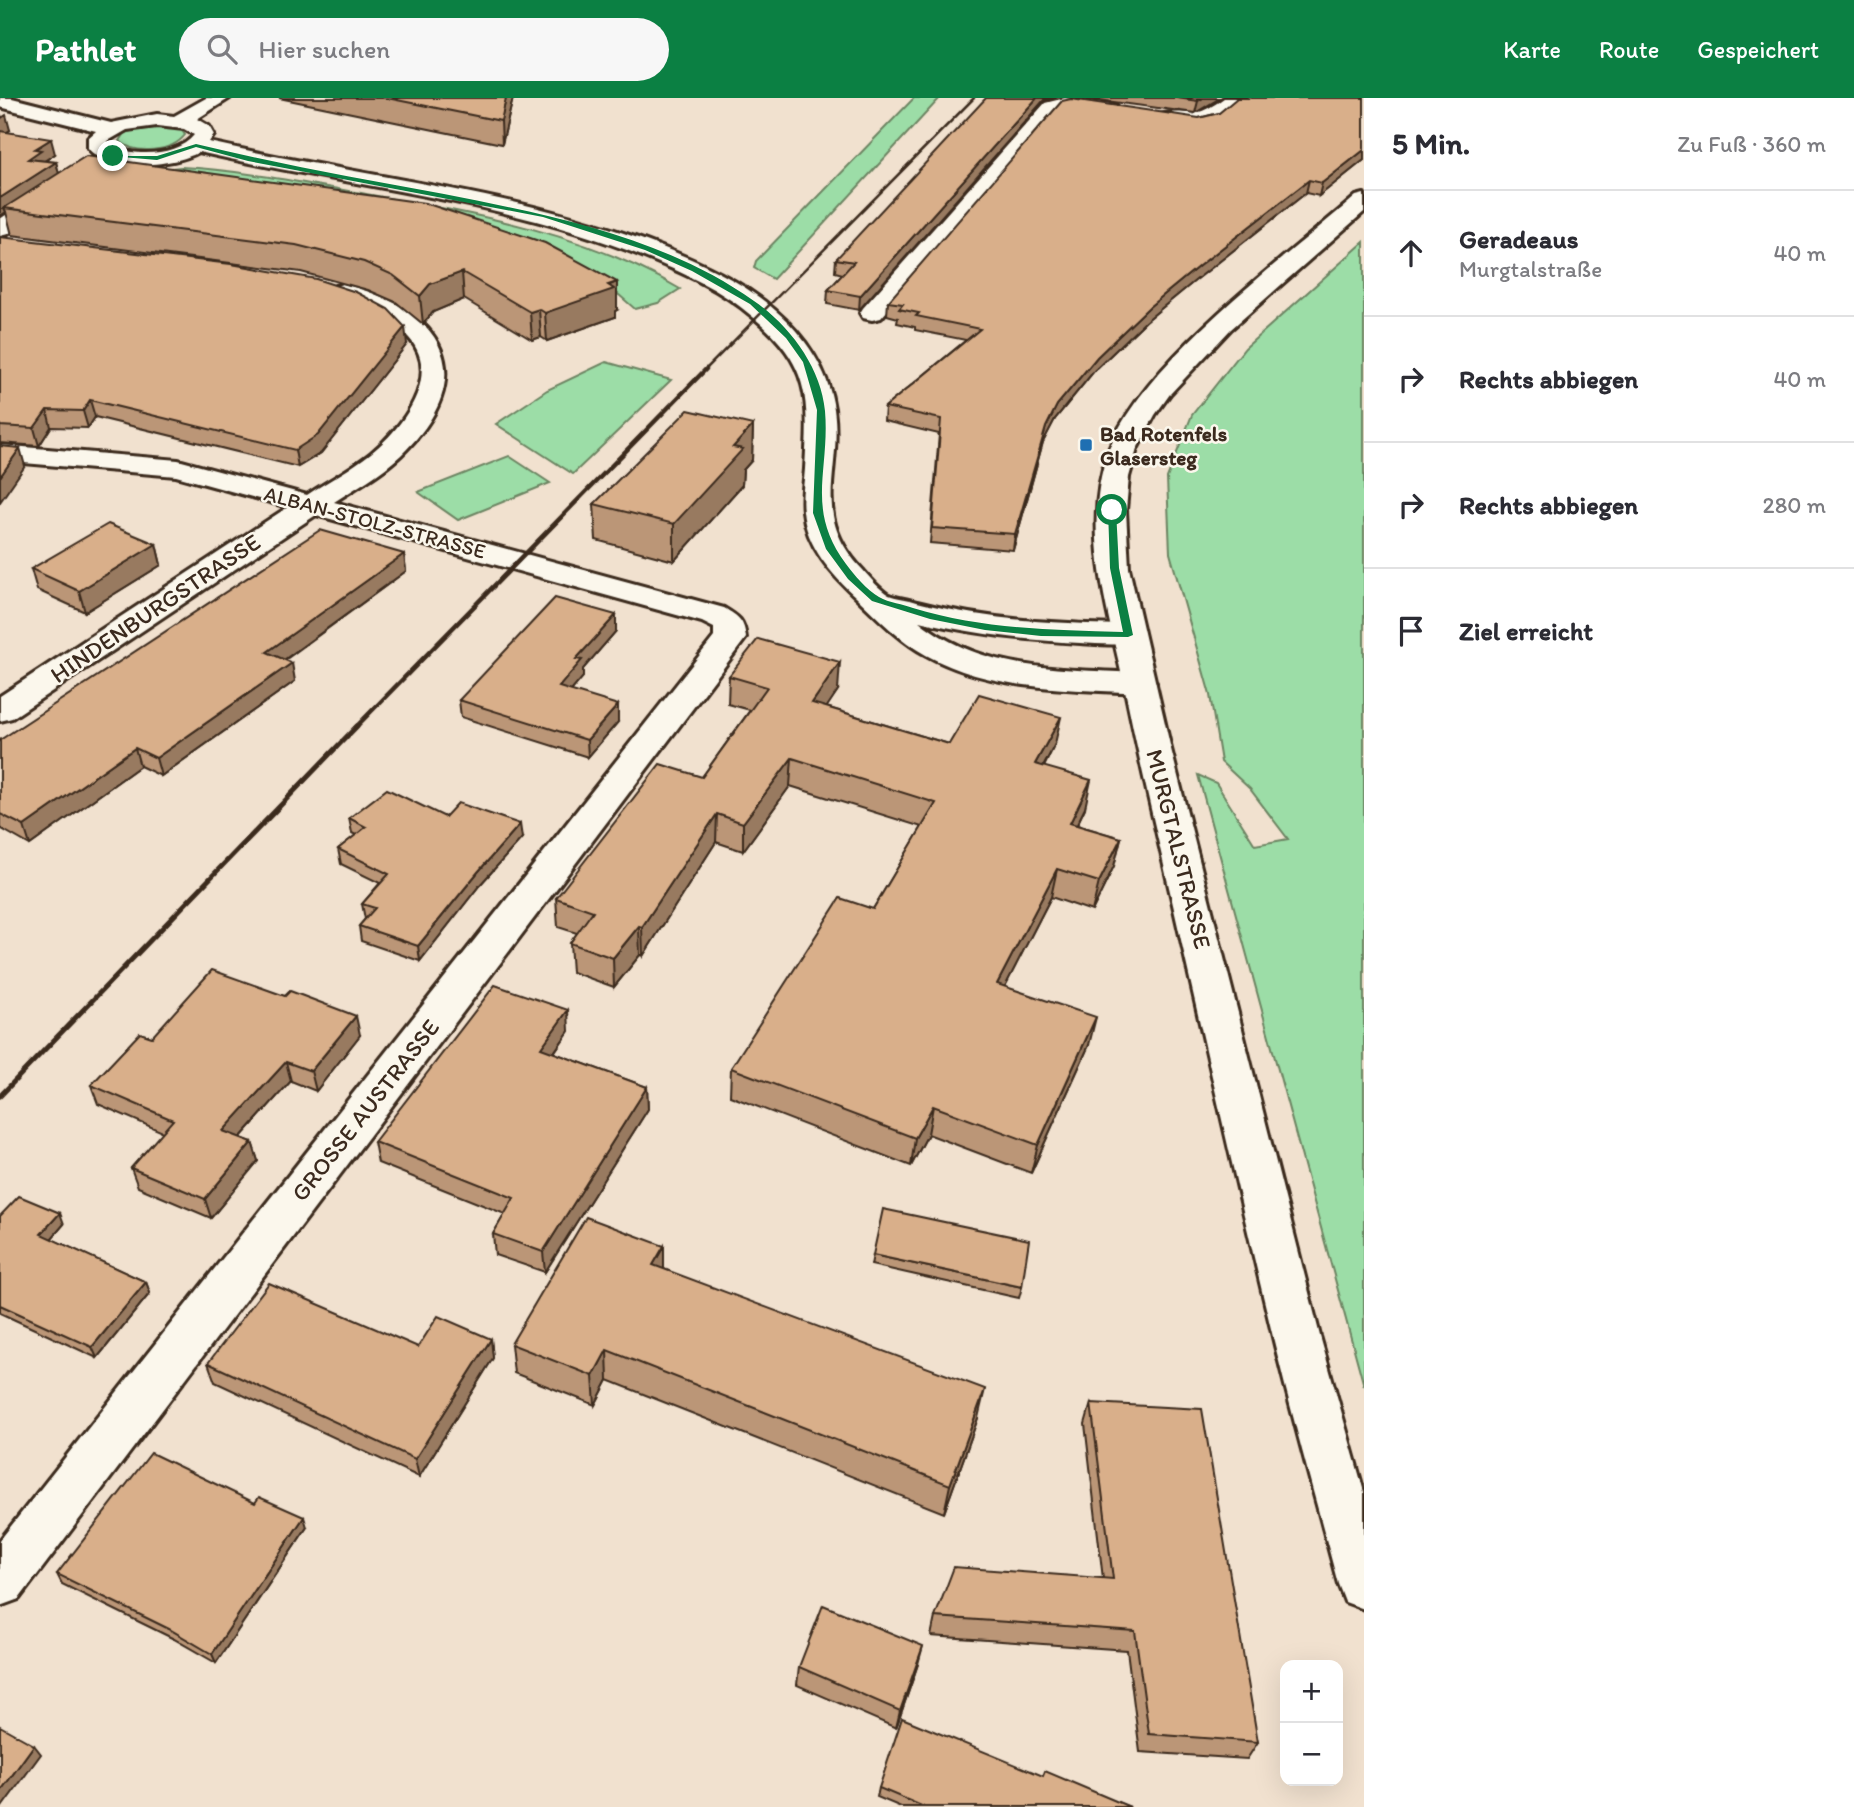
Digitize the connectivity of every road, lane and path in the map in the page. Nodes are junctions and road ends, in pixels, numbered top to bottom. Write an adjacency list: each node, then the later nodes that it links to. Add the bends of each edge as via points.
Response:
1 (220, 98): 4 (street)
2 (1236, 98): 13 (street, via 1208,119 1196,122 1069,103 1052,107)
3 (0, 101): 5 (street)
4 (180, 121): 5 (street, via 145,120); 6 (street, via 202,130 202,141)
5 (112, 129): 7 (street, via 96,143)
6 (196, 145): 7 (street, via 157,158); 16 (street, via 248,159 464,198 597,230 695,270 752,303 807,362 821,410 817,513 830,549 851,577)
7 (113, 156): 8 (street)
8 (94, 167)
9 (73, 180): 11 (street)
10 (1364, 201): 17 (street, MURGTALSTRASSE, via 1222,324 1161,388 1127,438 1115,477 1112,510 1114,568)
11 (4, 239)
12 (320, 287): 15 (street, HINDENBURGSTRASSE, via 364,299 407,324 426,344 433,358 433,373 425,405 408,433 379,460)
13 (872, 313)
14 (0, 453): 15 (street, ALBAN-STOLZ-STRASSE, via 178,468)
15 (311, 505): 18 (street, ALBAN-STOLZ-STRASSE, via 713,615 729,624); 20 (street, HINDENBURGSTRASSE)
16 (876, 599): 17 (street, via 985,627); 19 (street, via 939,650 976,664 1040,676)
17 (1128, 635): 19 (street, MURGTALSTRASSE)
18 (730, 638): 21 (street, GROSSE AUSTRASSE)
19 (1140, 683): 22 (street, MURGTALSTRASSE, via 1296,1336)
20 (0, 711)
21 (0, 1581)
22 (1364, 1584)

